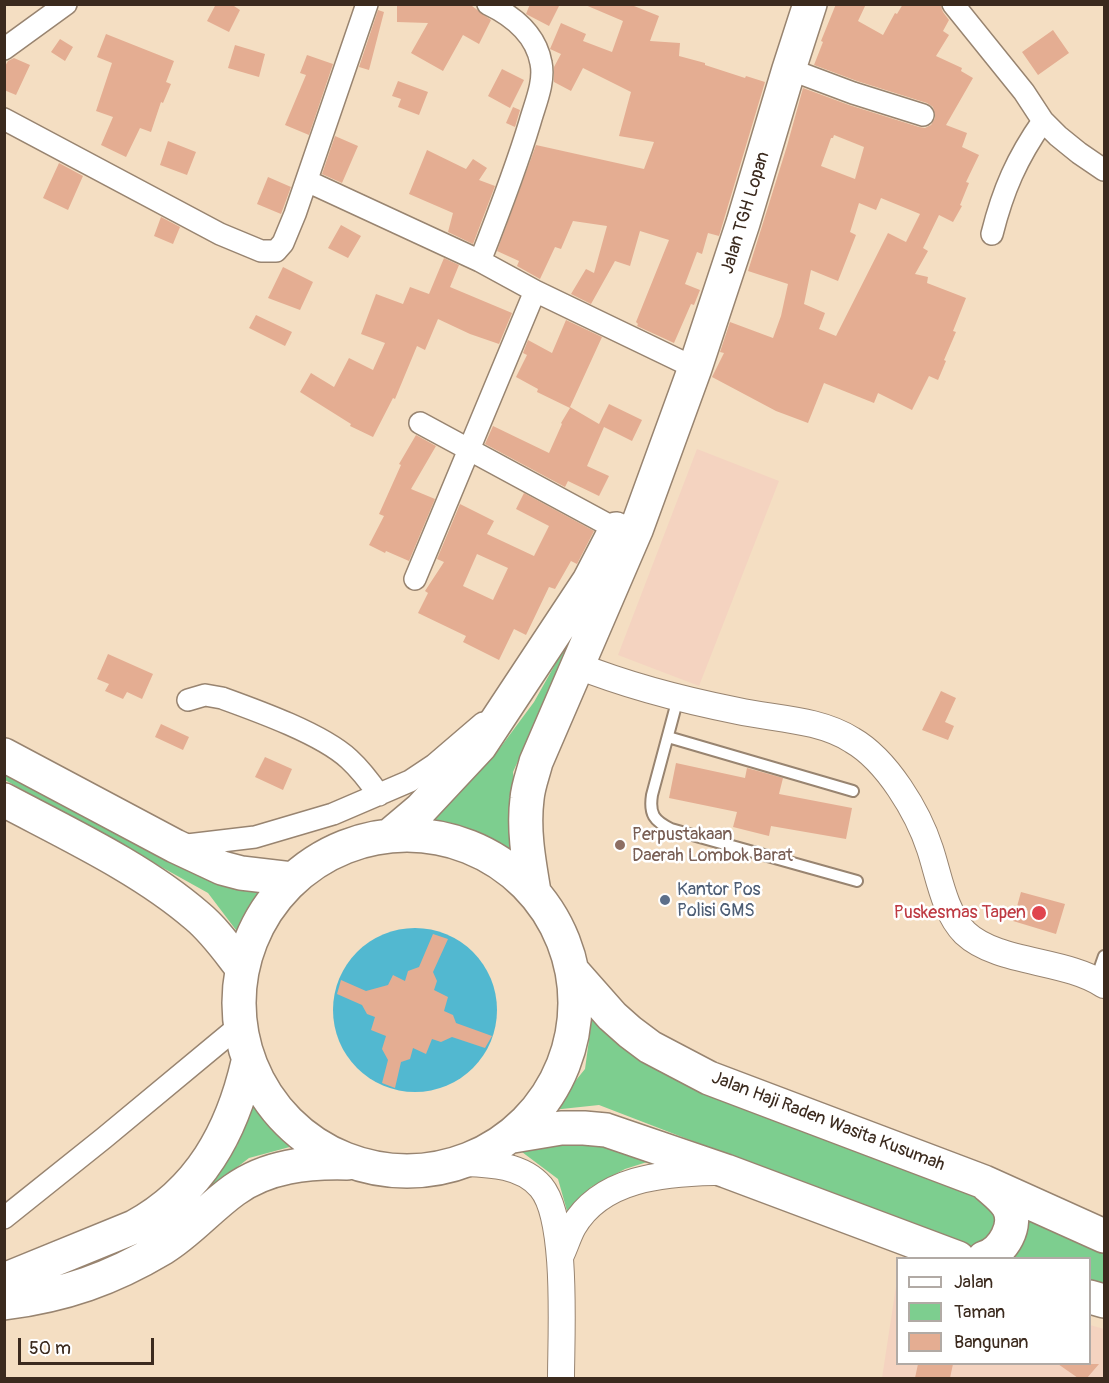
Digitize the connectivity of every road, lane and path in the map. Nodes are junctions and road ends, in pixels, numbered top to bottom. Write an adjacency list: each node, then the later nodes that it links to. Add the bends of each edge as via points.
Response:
1 (66, 4): 6 (street)
2 (367, 4): 12 (street)
3 (488, 4): 14 (street, via 518,22 534,43 542,65 542,80)
4 (810, 4): 7 (highway, Jalan TGH Lopan)
5 (953, 4): 10 (street)
6 (4, 49)
7 (789, 69): 8 (street); 16 (highway, Jalan TGH Lopan)
8 (923, 115)
9 (4, 118): 12 (street, via 220,234 261,251 280,249)
10 (1043, 121): 11 (street); 13 (street, via 1008,180)
11 (1104, 170)
12 (307, 181): 14 (street)
13 (992, 234)
14 (480, 261): 15 (street)
15 (535, 291): 16 (street); 19 (street)
16 (694, 368): 17 (highway, Jalan TGH Lopan)
17 (674, 419): 20 (highway); 22 (highway, via 636,530)
18 (420, 423): 19 (street)
19 (469, 452): 20 (street); 21 (street)
20 (616, 529): 22 (highway)
21 (415, 579)
22 (600, 587): 23 (highway); 25 (highway)
23 (576, 665): 24 (street); 36 (highway, via 543,742 527,798 527,851)
24 (678, 698): 27 (lane); 38 (street, via 824,728 851,739 866,749 894,780 914,813 950,908 965,932 996,950)
25 (513, 699): 30 (street, via 434,765); 32 (highway, via 480,746 421,809)
26 (188, 700): 30 (street, via 205,695 222,698 328,744 363,773)
27 (668, 737): 29 (lane); 35 (lane, via 651,804 656,821 671,829)
28 (4, 755): 33 (highway)
29 (853, 791)
30 (379, 795): 33 (street, via 333,814 255,837)
31 (4, 800): 37 (highway, via 178,901 217,935)
32 (389, 836): 34 (highway, via 344,847); 36 (highway, via 432,837 461,844 488,855)
33 (175, 846): 34 (highway, via 222,868)
34 (292, 879): 37 (highway, via 264,912 245,952)
35 (857, 881)
36 (534, 892): 39 (highway, via 560,930)
37 (242, 968): 40 (highway)
38 (1102, 973)
39 (574, 974): 42 (highway, via 576,1019 566,1063 545,1103); 46 (highway, Jalan Haji Raden Wasita Kusumah, via 630,1032 709,1078)
40 (239, 1026): 41 (highway); 47 (street)
41 (248, 1062): 43 (highway, via 272,1105 308,1140); 52 (highway, via 226,1131 194,1179 175,1198 134,1227)
42 (513, 1136): 44 (highway); 45 (highway, via 561,1128 606,1130)
43 (352, 1163): 44 (highway, via 389,1171 427,1171); 53 (highway, via 317,1162 266,1174 234,1190 165,1246 118,1273 68,1292)
44 (464, 1163): 49 (street, via 500,1165 532,1179 542,1188 554,1216)
45 (726, 1171): 49 (street, via 654,1176 614,1190 585,1212); 50 (highway)
46 (984, 1182): 48 (highway, Jalan Haji Raden Wasita Kusumah); 51 (highway, via 1008,1206 1012,1219 1003,1244)
47 (4, 1218)
48 (1104, 1236)
49 (560, 1257): 54 (street)
50 (955, 1257)
51 (986, 1257)
52 (4, 1280)
53 (4, 1303)
54 (561, 1378)

